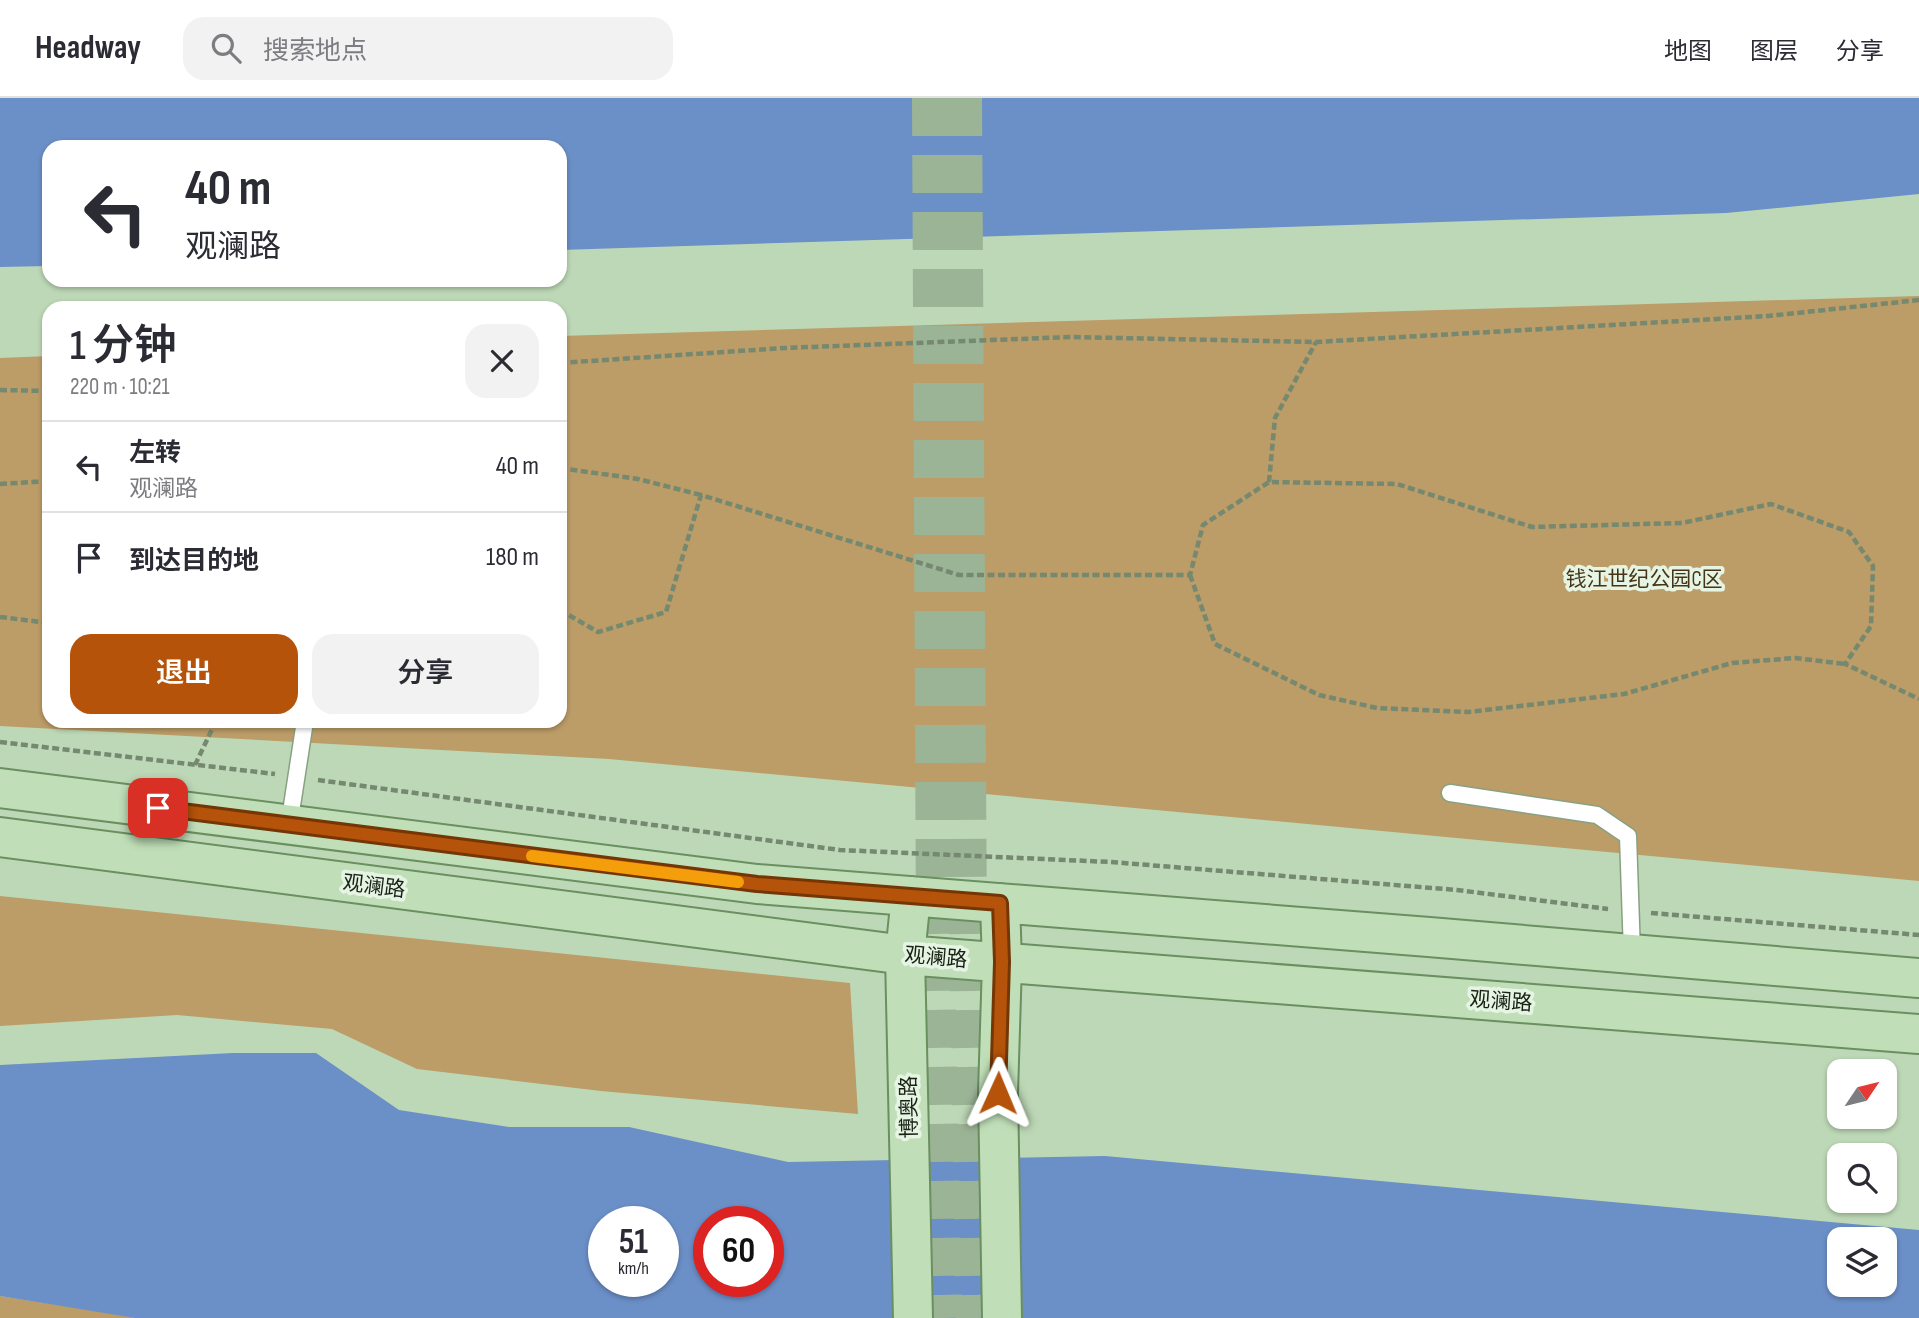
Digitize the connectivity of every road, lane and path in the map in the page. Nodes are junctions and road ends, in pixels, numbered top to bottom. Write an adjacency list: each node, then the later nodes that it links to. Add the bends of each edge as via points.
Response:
1 (1919, 300): 2 (path, via 1768,316)
2 (1316, 342): 3 (path, via 1071,337 784,348); 8 (path, via 1275,418)
3 (567, 363)
4 (0, 390): 5 (path)
5 (42, 391)
6 (567, 469): 10 (path, via 638,479)
7 (42, 481): 9 (path)
8 (1269, 482): 11 (path, via 1203,525); 15 (path, via 1396,484 1532,527 1682,523 1771,504 1849,532 1873,566 1871,626)
9 (0, 484)
10 (701, 495): 11 (path, via 959,575); 12 (path, via 666,612 598,632)
11 (1191, 575): 15 (path, via 1215,644 1320,695 1377,708 1468,712 1624,694 1732,663 1795,658)
12 (567, 614)
13 (0, 617): 14 (path)
14 (42, 622)
15 (1845, 664): 16 (path)
16 (1919, 699)
17 (213, 728): 20 (path)
18 (304, 728): 21 (lane)
19 (0, 742): 20 (path)
20 (195, 765): 21 (path)
21 (297, 777): 24 (lane); 28 (path, via 840,850 1125,863 1457,890)
22 (0, 788): 24 (main road)
23 (1450, 793): 28 (lane, via 1598,814 1628,836)
24 (289, 825): 26 (main road, via 757,884)
25 (0, 837): 31 (main road, 观澜路)
26 (911, 896): 27 (main road); 31 (main road, 博奥路)
27 (1000, 903): 30 (main road); 32 (main road)
28 (1630, 911): 29 (path); 30 (lane)
29 (1919, 935)
30 (1632, 953): 33 (main road)
31 (905, 955): 32 (main road, 观澜路); 35 (main road, 博奥路)
32 (1002, 962): 34 (main road, 观澜路); 36 (main road)
33 (1919, 978)
34 (1919, 1034)
35 (913, 1318)
36 (1002, 1318)

